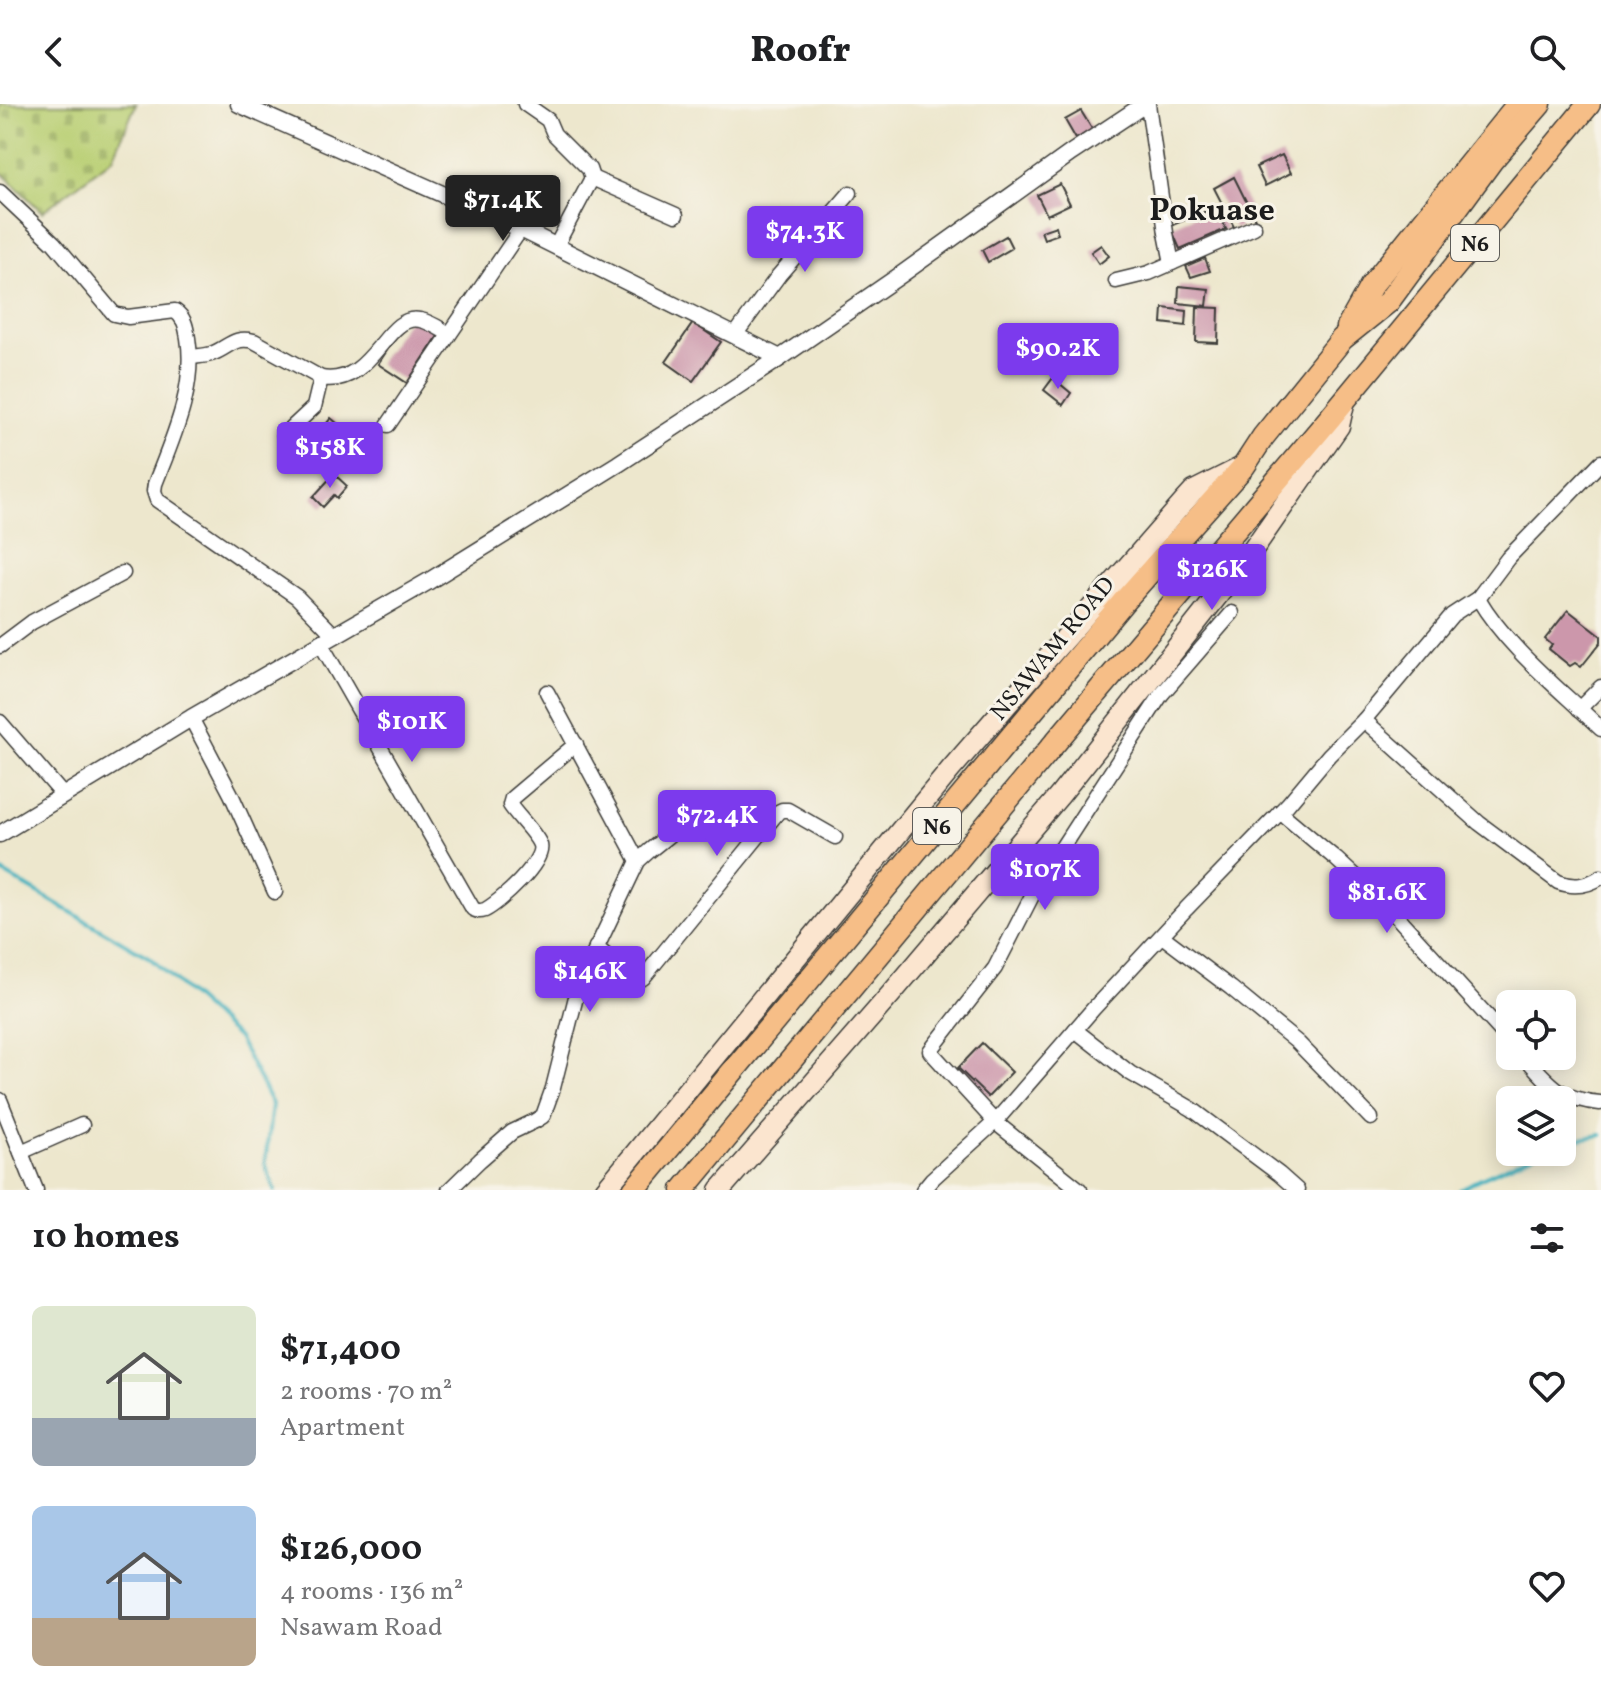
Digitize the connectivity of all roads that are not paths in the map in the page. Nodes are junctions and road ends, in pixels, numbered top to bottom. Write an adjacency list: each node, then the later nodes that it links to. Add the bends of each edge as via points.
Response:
1 (239, 104): 12 (street)
2 (525, 104): 7 (street, via 548,120)
3 (1147, 104): 14 (street); 20 (street)
4 (1518, 104): 18 (highway, via 1371,286)
5 (1540, 104): 18 (highway, NSAWAM ROAD / N6, via 1388,302)
6 (1589, 104): 22 (highway, N6)
7 (592, 178): 10 (street); 13 (street)
8 (0, 192): 19 (street, via 54,243 114,314 180,315)
9 (850, 193): 17 (street)
10 (676, 215)
11 (1254, 227): 14 (street)
12 (521, 229): 13 (street); 16 (street)
13 (556, 246): 17 (street)
14 (1172, 263): 15 (street)
15 (1116, 281)
16 (449, 334): 21 (street, via 408,319 358,370 333,380); 23 (street)
17 (735, 335): 20 (street)
18 (1342, 339): 26 (highway, NSAWAM ROAD / N6)
19 (191, 357): 21 (street, via 244,339); 31 (street, via 184,404 155,484 157,500 297,597)
20 (780, 358): 31 (street, via 605,473)
21 (321, 378): 24 (street, via 314,407)
22 (1345, 399): 28 (highway, N6); 32 (main road, via 1339,426 1245,561)
23 (388, 425)
24 (284, 435)
25 (1601, 462): 29 (street, via 1508,558)
26 (1244, 466): 61 (main road, via 1194,491 951,769); 64 (highway, NSAWAM ROAD / N6, via 1124,601)
27 (123, 573): 33 (street, via 32,622)
28 (1198, 574): 32 (main road); 65 (highway, N6)
29 (1478, 598): 36 (street, via 1515,646); 38 (street, via 1452,615)
30 (1232, 613): 58 (street, via 1161,695 1037,886 995,968 930,1051)
31 (328, 640): 37 (street); 41 (street, via 476,911 502,897 532,868 540,851 510,805 512,798)
32 (1182, 640): 66 (main road, via 1060,795)
33 (0, 646)
34 (1601, 687): 36 (street)
35 (547, 692): 41 (street)
36 (1579, 709): 40 (street)
37 (191, 718): 42 (street); 49 (street)
38 (1364, 720): 44 (street); 48 (street, via 1479,823 1558,882 1578,886)
39 (0, 722): 42 (street)
40 (1601, 729)
41 (576, 744): 47 (street)
42 (63, 795): 45 (street)
43 (709, 803): 47 (street)
44 (1280, 812): 50 (street); 52 (street, via 1387,906)
45 (0, 834)
46 (835, 837): 51 (street, via 788,810 778,812 643,978 633,978)
47 (638, 861): 51 (street)
48 (1601, 877)
49 (275, 892)
50 (1162, 936): 53 (street); 57 (street, via 1298,1043)
51 (596, 947): 63 (street, via 579,985 543,1116 512,1132)
52 (1496, 1026)
53 (1075, 1030): 58 (street); 69 (street, via 1130,1073 1192,1109)
54 (1537, 1070): 56 (street, via 1554,1089 1579,1101)
55 (0, 1100): 60 (street)
56 (1600, 1103)
57 (1371, 1118)
58 (995, 1122): 67 (street); 68 (street)
59 (82, 1125): 60 (street)
60 (21, 1152): 62 (street)
61 (605, 1189)
62 (36, 1190)
63 (449, 1190)
64 (634, 1190)
65 (683, 1190)
66 (720, 1190)
67 (923, 1190)
68 (1080, 1190)
69 (1297, 1190)

